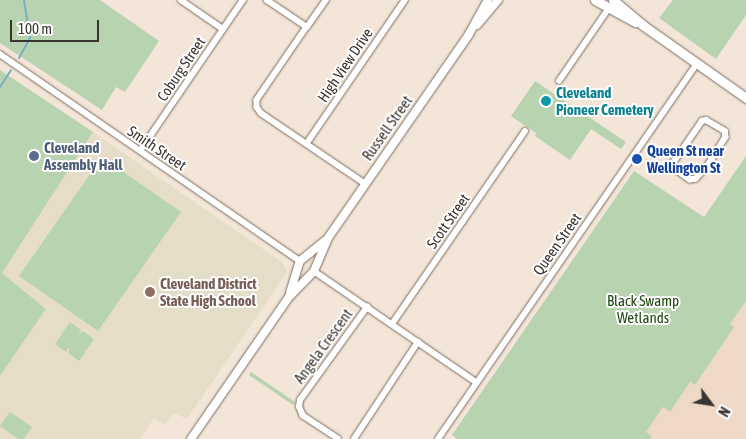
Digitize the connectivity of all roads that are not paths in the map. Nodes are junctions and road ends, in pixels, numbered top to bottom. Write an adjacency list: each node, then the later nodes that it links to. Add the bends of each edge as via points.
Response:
1 (181, 0): 11 (street)
2 (243, 0): 11 (street, Coburg Street)
3 (267, 0): 10 (street)
4 (326, 0): 10 (street)
5 (405, 0): 19 (street, High View Drive)
6 (488, 0): 12 (main road, Russell Street)
7 (498, 0): 12 (main road, Russell Street)
8 (595, 0): 9 (main road)
9 (611, 4): 14 (main road); 15 (street)
10 (307, 27): 19 (street, via 257,100 261,113)
11 (223, 29): 20 (street, Coburg Street)
12 (469, 34): 21 (main road, Russell Street)
13 (0, 54): 20 (street, Smith Street)
14 (697, 64): 16 (main road); 29 (street, Queen Street)
15 (560, 81)
16 (746, 98)
17 (525, 131): 27 (street, Scott Street)
18 (688, 142): 18 (street, via 673,166 694,181 713,159 726,134 706,120)
19 (306, 143): 21 (street)
20 (140, 151): 23 (street, Smith Street)
21 (366, 184): 22 (main road, Russell Street)
22 (328, 238): 23 (main road, Russell Street); 24 (main road, Russell Street)
23 (302, 262): 24 (main road, via 312,260); 24 (main road, via 304,274); 25 (main road, Russell Street)
24 (313, 270): 25 (main road, Russell Street); 26 (street)
25 (288, 297): 30 (main road, Russell Street)
26 (367, 307): 27 (street); 31 (street, Angela Crescent, via 298,407 303,416)
27 (392, 324): 28 (street)
28 (418, 342): 29 (street); 32 (street)
29 (476, 382): 33 (street, Queen Street)
30 (193, 438)
31 (338, 439)
32 (354, 439)
33 (438, 439)

